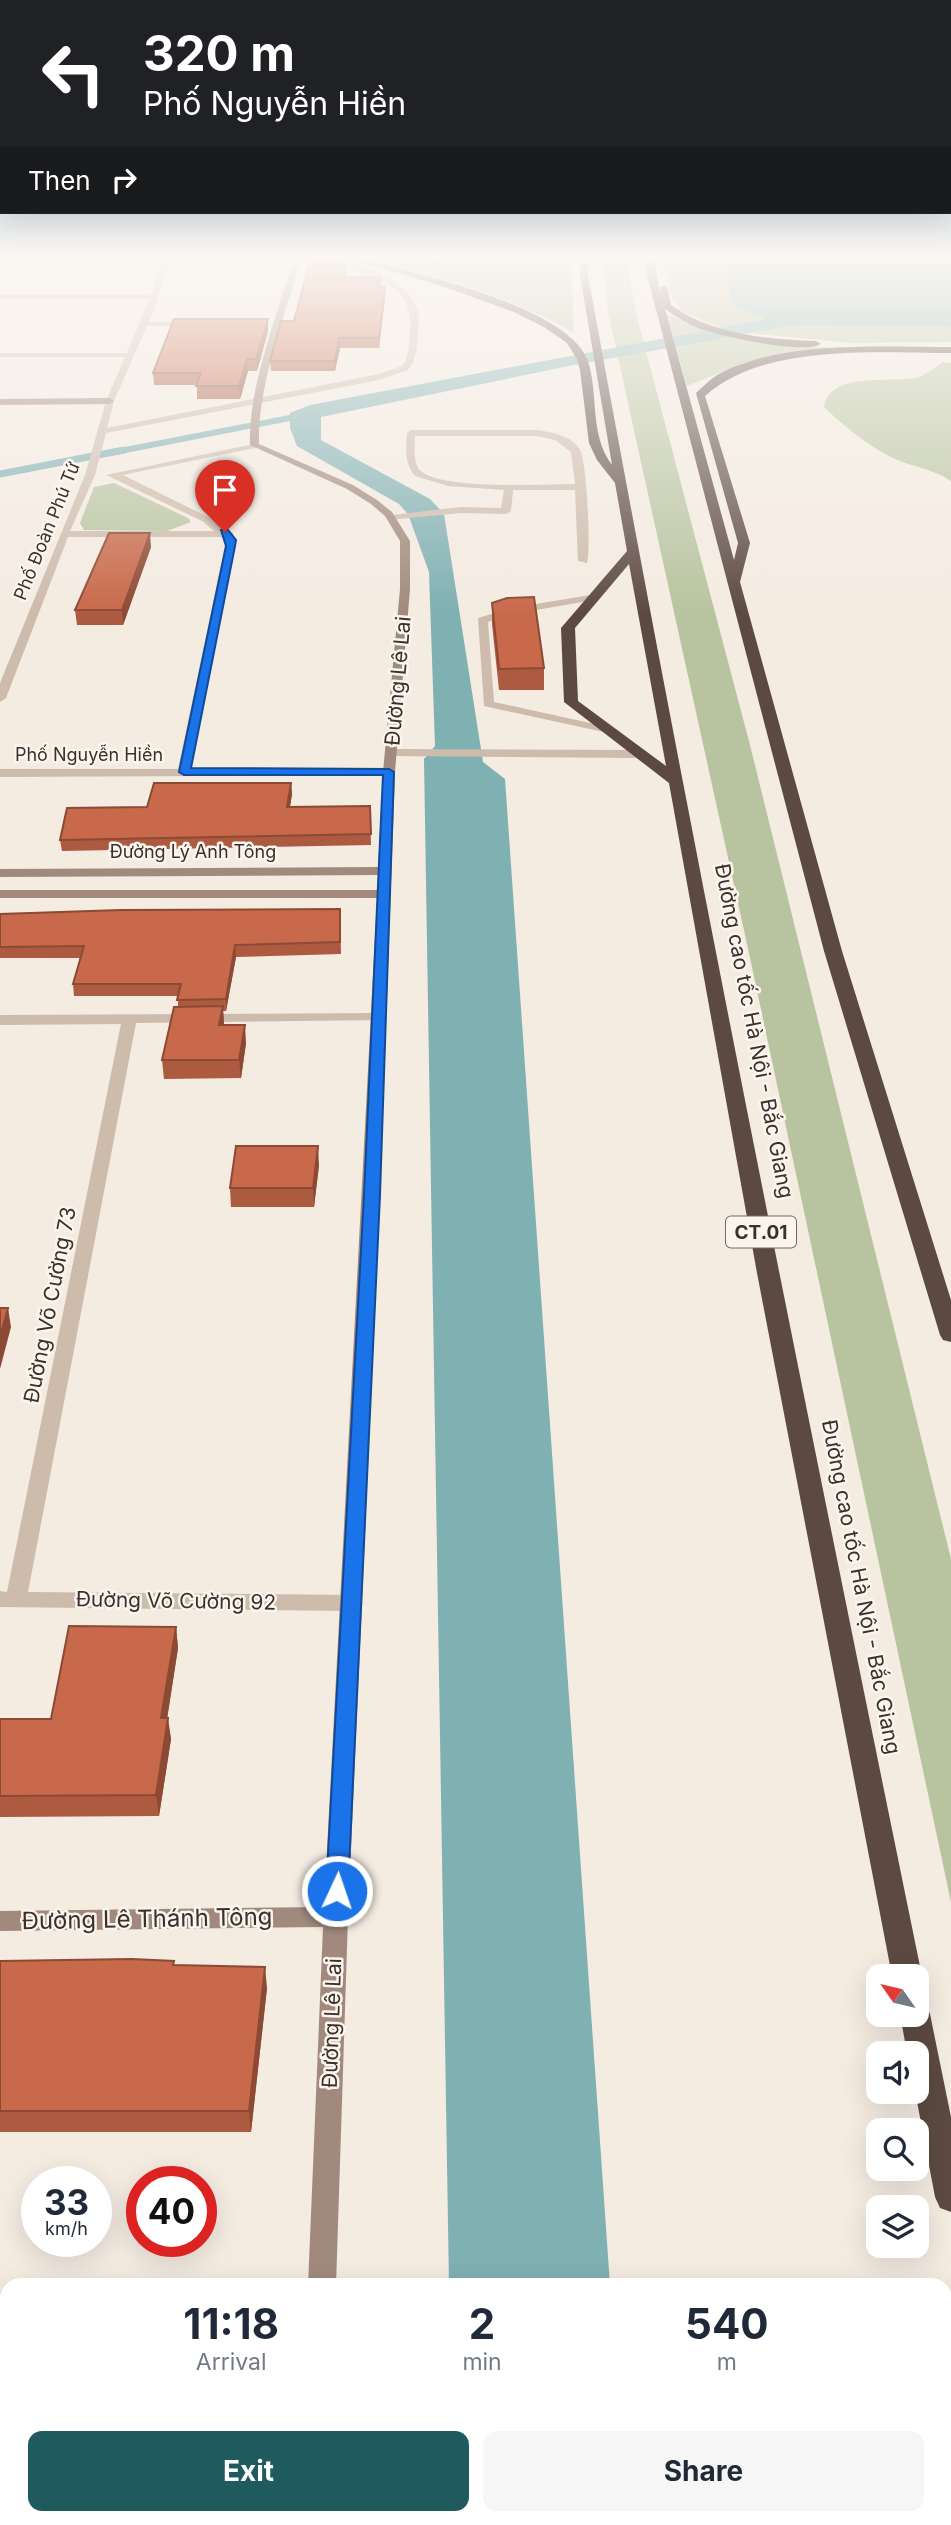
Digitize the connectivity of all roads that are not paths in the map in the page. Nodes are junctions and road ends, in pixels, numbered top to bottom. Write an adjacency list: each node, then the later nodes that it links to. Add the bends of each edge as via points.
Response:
1 (120, 378): 8 (street, Phố Đoàn Phú Tứ)
2 (267, 378): 10 (street)
3 (376, 378): 10 (street)
4 (585, 378): 17 (highway, via 598,452)
5 (602, 378): 17 (highway, Đường cao tốc Hà Nội - Bắc Giang / CT.01)
6 (678, 378): 23 (highway)
7 (719, 378): 23 (highway, via 700,395 744,543)
8 (110, 401): 9 (street); 11 (street, Phố Đoàn Phú Tứ)
9 (0, 402)
10 (260, 406): 11 (street); 12 (street)
11 (104, 432): 13 (street, Phố Đoàn Phú Tứ)
12 (254, 441): 14 (street); 18 (street, Đường Lê Lai, via 349,487)
13 (90, 472): 14 (street); 19 (street, Phố Đoàn Phú Tứ)
14 (115, 475): 20 (street)
15 (509, 486): 16 (street); 16 (street, via 456,484 416,473 411,433 550,435 576,451); 18 (street, via 506,511)
16 (580, 487): 22 (street)
17 (621, 487): 21 (highway, Đường cao tốc Hà Nội - Bắc Giang / CT.01)
18 (394, 518): 27 (street, Đường Lê Lai, via 405,541 405,589)
19 (64, 534): 20 (street); 25 (street, Phố Đoàn Phú Tứ)
20 (228, 534): 29 (street, via 231,546)
21 (634, 550): 24 (highway); 32 (highway, Đường cao tốc Hà Nội - Bắc Giang / CT.01)
22 (583, 561)
23 (734, 582): 40 (highway, via 833,951)
24 (590, 598): 26 (highway, via 568,628 571,702); 26 (street, via 482,620 488,704)
25 (0, 698)
26 (609, 731): 28 (highway)
27 (392, 753): 28 (street); 30 (street, Đường Lê Lai)
28 (639, 754): 32 (highway)
29 (184, 772): 30 (street, Phố Nguyễn Hiền); 31 (street, Phố Nguyễn Hiền)
30 (389, 772): 33 (street, Đường Lê Lai)
31 (0, 773)
32 (677, 782): 45 (highway, Đường cao tốc Hà Nội - Bắc Giang / CT.01)
33 (385, 871): 34 (street, Đường Lý Anh Tông); 36 (street, Đường Lê Lai)
34 (0, 873)
35 (0, 894): 36 (street, Đường Lý Anh Tông)
36 (384, 894): 37 (street, Đường Lê Lai)
37 (380, 1017): 38 (street); 42 (street, Đường Lê Lai)
38 (129, 1019): 39 (street); 41 (street, Đường Võ Cường 73)
39 (0, 1020)
40 (951, 1335)
41 (8, 1599): 42 (street, Đường Võ Cường 92)
42 (353, 1603): 43 (street, Đường Lê Lai)
43 (336, 1917): 44 (street, Đường Lê Thánh Tông); 48 (street, Đường Lê Lai)
44 (0, 1921)
45 (905, 1964)
46 (918, 2027): 47 (highway)
47 (951, 2197)
48 (322, 2278)

